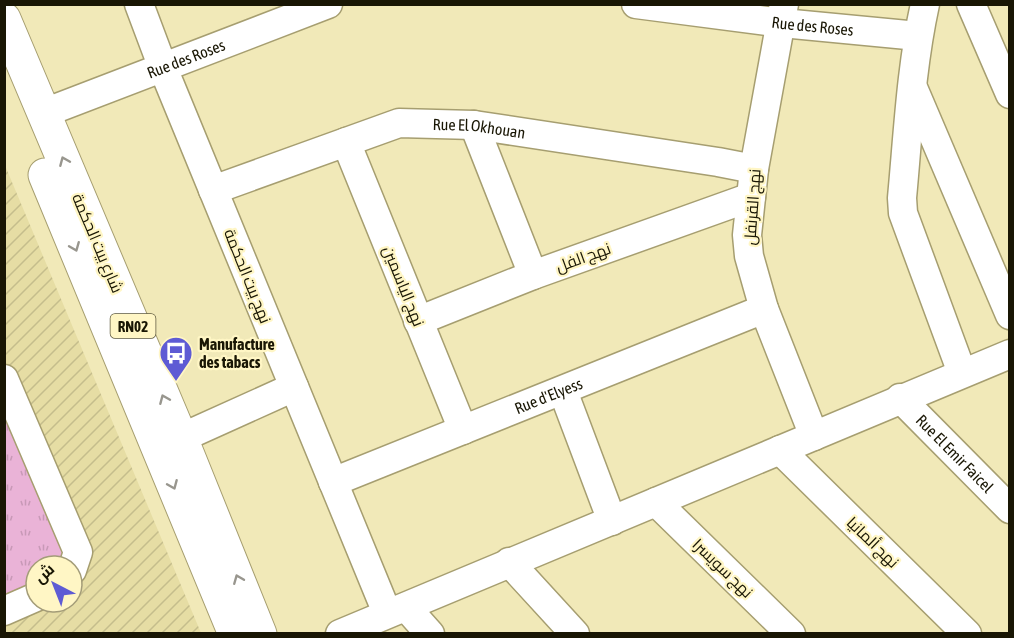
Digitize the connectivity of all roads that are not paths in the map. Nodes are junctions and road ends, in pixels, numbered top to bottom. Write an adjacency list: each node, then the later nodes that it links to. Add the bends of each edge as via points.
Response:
1 (139, 4): 10 (street, نهج بيت الحكمة)
2 (328, 4): 6 (street, Rue des Roses)
3 (636, 4): 7 (street, Rue des Roses)
4 (925, 4): 9 (street)
5 (972, 4): 13 (street)
6 (296, 10): 10 (street, Rue des Roses)
7 (783, 14): 9 (street, Rue des Roses); 17 (street, نهج القرنفل)
8 (4, 19): 14 (main road, شارع بيت الحكمة / RN02)
9 (918, 36): 12 (street)
10 (162, 68): 14 (street, Rue des Roses); 18 (street, نهج بيت الحكمة)
11 (4, 76): 43 (main road, شارع بيت الحكمة / RN02, one-way to 43)
12 (912, 87): 22 (street); 25 (street, via 903,213)
13 (1010, 94)
14 (44, 113): 32 (main road, شارع بيت الحكمة / RN02, one-way to 14)
15 (474, 125): 16 (street, Rue El Okhouan, via 399,123); 17 (street, Rue El Okhouan); 20 (street)
16 (346, 142): 18 (street, Rue El Okhouan); 23 (street, نهج الياسمين)
17 (754, 169): 19 (street, نهج القرنفل)
18 (213, 190): 27 (street, نهج بيت الحكمة)
19 (751, 197): 20 (street, نهج الفل); 21 (street, نهج القرنفل, via 749,256)
20 (533, 274): 23 (street, نهج الفل)
21 (764, 309): 28 (street, Rue d'Elyess); 31 (street, نهج القرنفل)
22 (1010, 315)
23 (418, 321): 30 (street, نهج الياسمين)
24 (1010, 354): 25 (street)
25 (962, 373): 29 (street)
26 (4, 379): 38 (street)
27 (294, 387): 32 (street); 34 (street, نهج بيت الحكمة)
28 (562, 390): 30 (street, Rue d'Elyess); 37 (street)
29 (900, 398): 31 (street); 36 (street, Rue El Emir Faicel)
30 (463, 430): 34 (street, Rue d'Elyess)
31 (814, 436): 33 (street)
32 (181, 438): 44 (main road, شارع بيت الحكمة / RN02, one-way to 32)
33 (780, 450): 35 (street); 49 (street, نهج ألمانيا)
34 (333, 482): 41 (street, نهج بيت الحكمة)
35 (656, 502): 37 (street); 48 (street, نهج سويسرا)
36 (1010, 509)
37 (612, 521): 39 (street)
38 (77, 554)
39 (509, 562): 41 (street); 47 (street)
40 (24, 602): 42 (street)
41 (396, 610): 45 (street); 46 (street)
42 (4, 611)
43 (235, 633)
44 (260, 633)
45 (340, 633)
46 (430, 633)
47 (575, 633)
48 (791, 633)
49 (967, 633)

